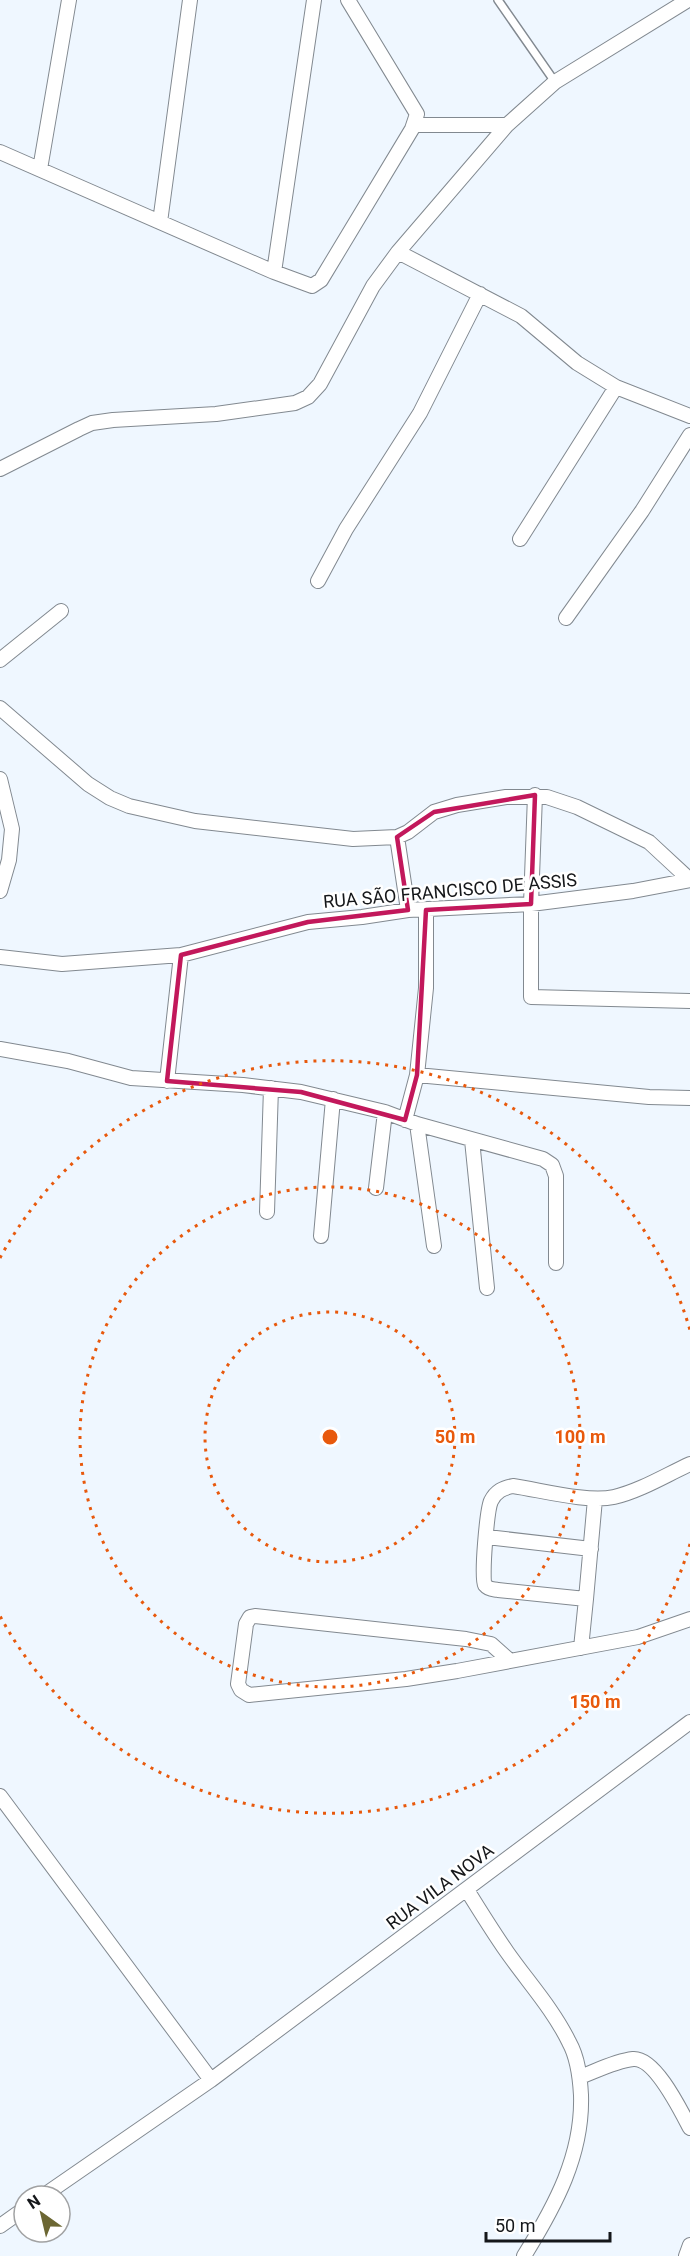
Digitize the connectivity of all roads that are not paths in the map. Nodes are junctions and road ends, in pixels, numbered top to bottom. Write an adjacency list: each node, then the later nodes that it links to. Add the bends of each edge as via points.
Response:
1 (69, 0): 11 (street)
2 (190, 0): 12 (street)
3 (314, 0): 14 (street)
4 (348, 0): 8 (street, via 416,110)
5 (498, 0): 7 (lane)
6 (688, 0): 7 (street)
7 (555, 82): 9 (street)
8 (414, 124): 9 (street); 14 (street, via 321,280 309,286)
9 (507, 125): 13 (street)
10 (0, 152): 11 (street)
11 (40, 169): 12 (street)
12 (160, 222): 14 (street)
13 (398, 252): 15 (street); 19 (street, via 373,286 320,384 308,397 255,410 92,423)
14 (274, 272)
15 (480, 294): 16 (street, via 526,320 577,363); 21 (street, via 420,413 346,529)
16 (616, 387): 17 (street); 20 (street)
17 (690, 416)
18 (690, 435): 23 (street)
19 (0, 469)
20 (520, 539)
21 (318, 581)
22 (61, 610): 24 (street)
23 (566, 618)
24 (0, 660)
25 (0, 708): 28 (street, via 88,784 129,806 195,821 269,831 353,839)
26 (0, 779): 30 (street, via 12,829)
27 (535, 795): 28 (street, via 457,805 434,812); 29 (street, via 577,807 649,842); 31 (street)
28 (397, 837): 32 (street)
29 (690, 880): 31 (street, RUA SÃO FRANCISCO DE ASSIS)
30 (0, 891)
31 (531, 904): 33 (street, RUA SÃO FRANCISCO DE ASSIS); 36 (street, via 531,997)
32 (408, 910): 33 (street, RUA SÃO FRANCISCO DE ASSIS); 34 (street, RUA SÃO FRANCISCO DE ASSIS, via 308,922)
33 (426, 910): 38 (street, via 426,988)
34 (181, 955): 35 (street, RUA SÃO FRANCISCO DE ASSIS, via 62,964); 39 (street)
35 (0, 957)
36 (690, 1001)
37 (0, 1049): 39 (street, via 68,1060 131,1078)
38 (417, 1075): 41 (street); 44 (street)
39 (167, 1081): 40 (street)
40 (271, 1088): 42 (street); 47 (street)
41 (690, 1098)
42 (333, 1100): 43 (street); 48 (street)
43 (385, 1112): 44 (street); 46 (street)
44 (411, 1122): 45 (street); 49 (street)
45 (472, 1140): 50 (street, via 543,1159 555,1169); 51 (street)
46 (376, 1188)
47 (267, 1212)
48 (321, 1236)
49 (434, 1246)
50 (556, 1263)
51 (487, 1288)
52 (690, 1464): 53 (street, via 630,1492)
53 (595, 1498): 54 (street, via 513,1486 502,1489 490,1503); 55 (street)
54 (487, 1537): 55 (street); 56 (street, via 483,1579 489,1589)
55 (591, 1549): 56 (street)
56 (586, 1599): 58 (street)
57 (690, 1619): 58 (street, via 638,1637)
58 (581, 1648): 59 (street)
59 (509, 1660): 59 (street, via 491,1644 466,1639 255,1616 246,1624 238,1684 249,1695 406,1679)
60 (690, 1722): 62 (street, RUA VILA NOVA)
61 (0, 1796): 64 (street)
62 (467, 1890): 63 (street, via 551,2011 570,2043); 64 (street, RUA VILA NOVA)
63 (580, 2077): 65 (street, via 640,2060 671,2094); 68 (street, via 581,2118 571,2163 549,2215)
64 (211, 2080): 66 (street, RUA VILA NOVA)
65 (690, 2128)
66 (61, 2184)
67 (690, 2245): 69 (street)
68 (524, 2256)
69 (686, 2256)

